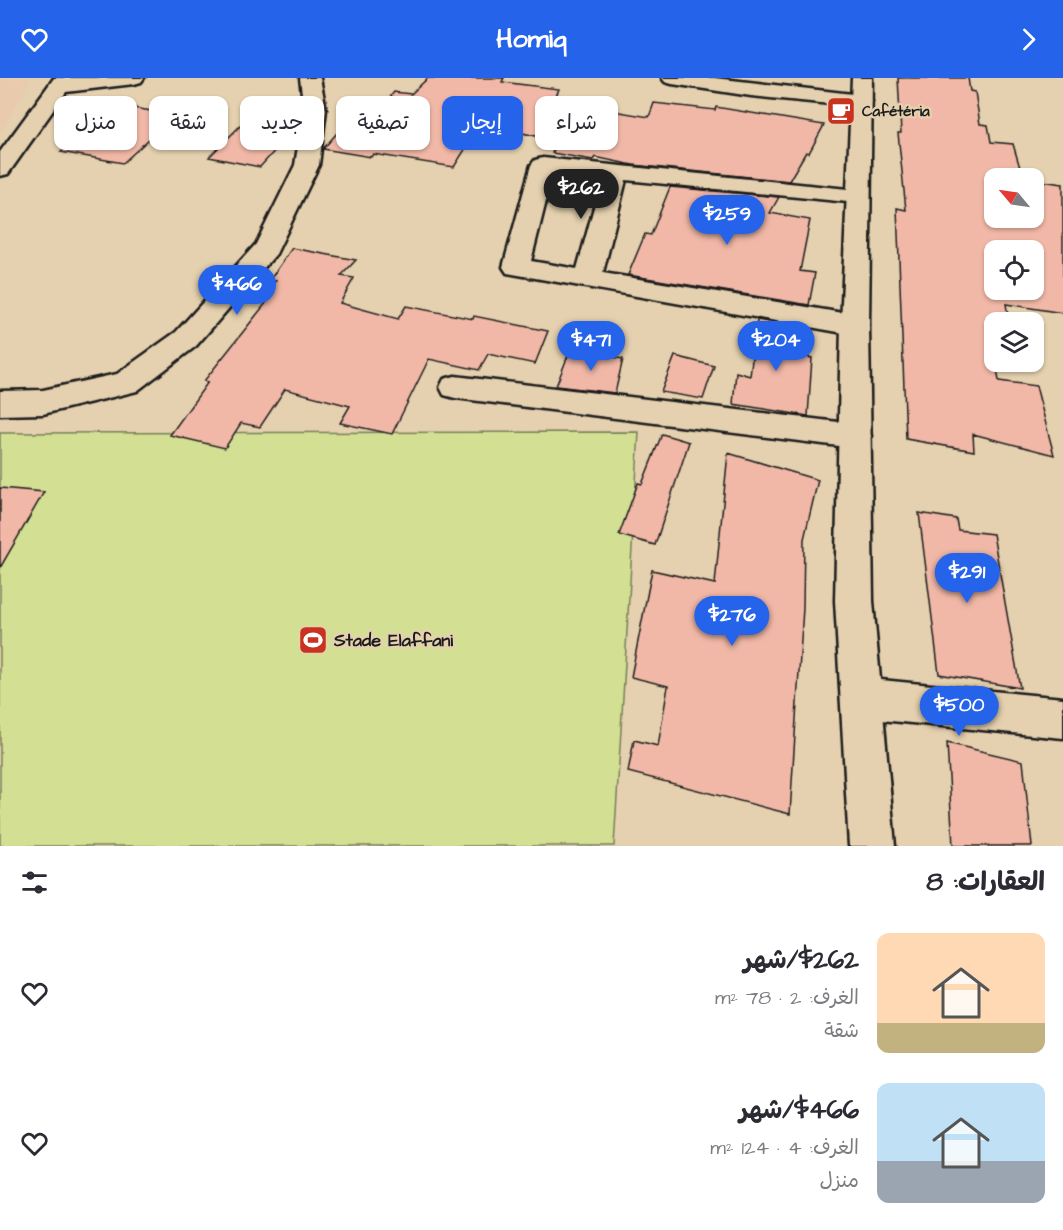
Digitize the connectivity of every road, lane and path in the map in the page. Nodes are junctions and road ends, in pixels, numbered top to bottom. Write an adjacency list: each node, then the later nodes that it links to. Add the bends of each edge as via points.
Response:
1 (134, 78): 4 (street)
2 (310, 78): 12 (street, via 315,110 307,165 267,248 186,339 126,383 43,402)
3 (672, 78): 5 (street, via 751,90)
4 (63, 82): 6 (street)
5 (862, 90): 8 (street)
6 (0, 169)
7 (616, 172): 8 (street); 9 (street); 9 (street, via 543,165 516,267)
8 (858, 196): 10 (street)
9 (588, 279): 10 (street)
10 (855, 325): 13 (street)
11 (454, 387): 13 (street)
12 (0, 403)
13 (855, 436): 14 (street, via 854,601)
14 (861, 698): 15 (street); 16 (street)
15 (1063, 718)
16 (872, 846)

